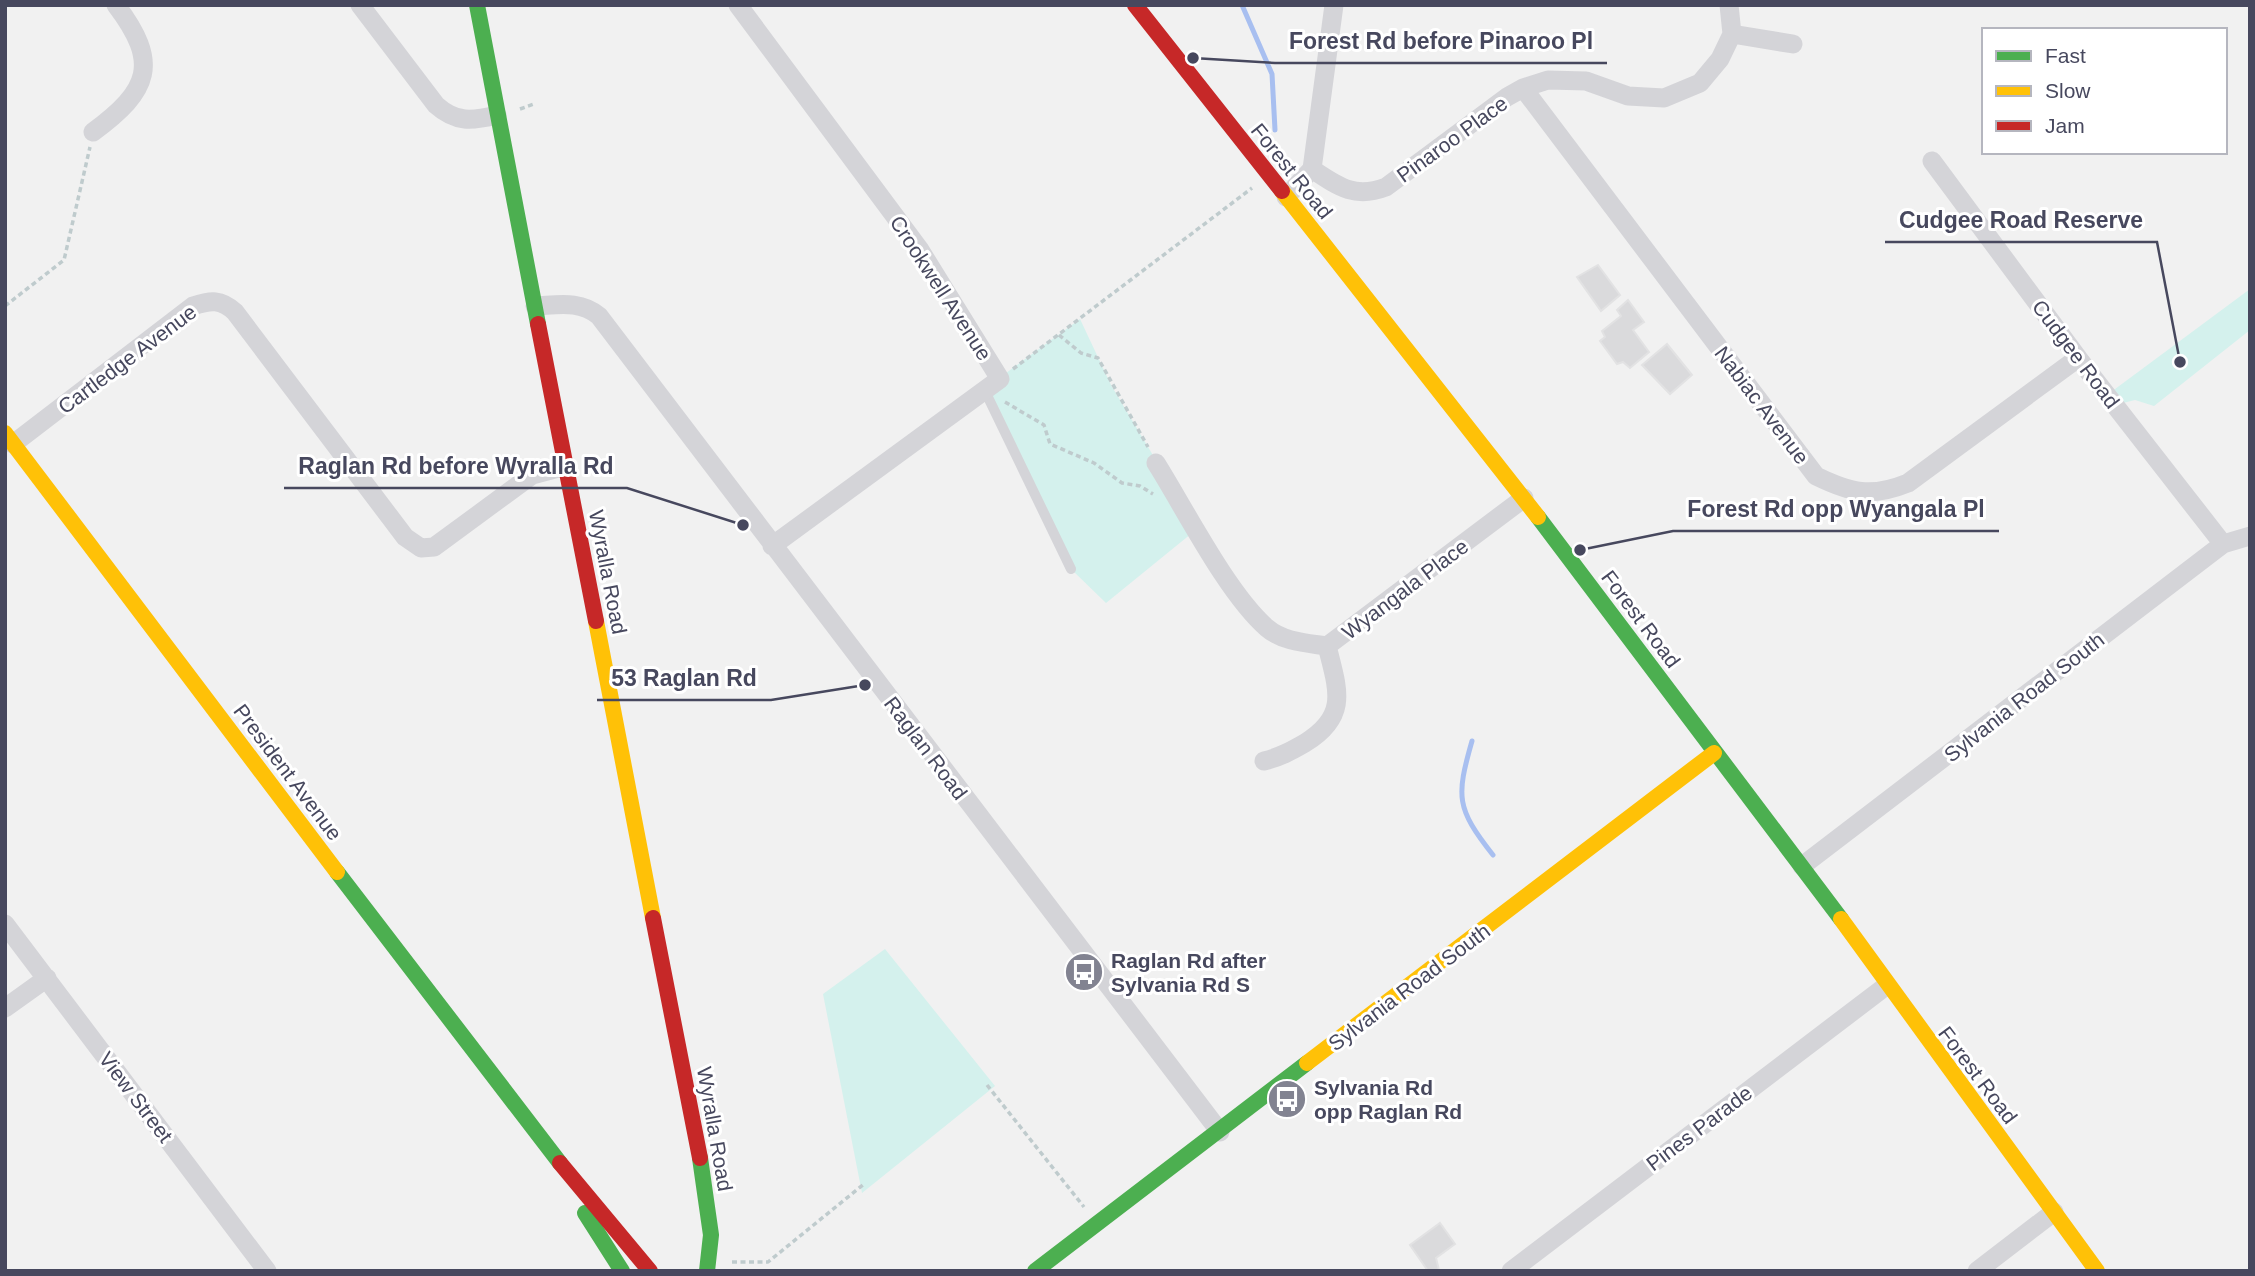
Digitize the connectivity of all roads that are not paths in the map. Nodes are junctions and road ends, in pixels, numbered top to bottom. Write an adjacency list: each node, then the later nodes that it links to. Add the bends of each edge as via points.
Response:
1 (360, 5): 11 (street, via 447,114 473,121)
2 (477, 5): 11 (street, Wyralla Road)
3 (738, 5): 18 (street, Crookwell Avenue, via 920,250)
4 (1135, 5): 15 (street, Forest Road)
5 (1334, 5): 14 (street)
6 (1729, 5): 8 (street)
7 (126, 9): 12 (street, via 145,55 138,87 117,114)
8 (1732, 34): 9 (street); 10 (street, Pinaroo Place, via 1720,60 1700,83 1664,98 1628,96 1586,81 1548,80)
9 (1793, 44)
10 (1522, 89): 14 (street, Pinaroo Place, via 1386,187 1368,194 1348,190); 17 (street, Nabiac Avenue, via 1816,476 1862,493 1887,491 1908,482)
11 (498, 115): 16 (street, Wyralla Road)
12 (93, 132)
13 (1932, 162): 17 (street, Cudgee Road)
14 (1312, 169): 15 (street)
15 (1286, 197): 22 (street, Forest Road)
16 (535, 306): 21 (street, Wyralla Road); 25 (street, Raglan Road, via 573,304 588,307 599,316)
17 (2078, 358): 24 (street, Cudgee Road)
18 (992, 384): 25 (street, Crookwell Avenue); 26 (lane)
19 (9, 438): 21 (street, Cartledge Avenue, via 193,306 220,301 235,312 415,545 434,547 532,475); 36 (street, President Avenue)
20 (1156, 463): 27 (street, Wyangala Place, via 1233,586 1268,629 1296,642)
21 (566, 466): 38 (street, Wyralla Road, via 688,1098 710,1224)
22 (1524, 498): 27 (street, Wyangala Place); 28 (street, Forest Road)
23 (2250, 536): 24 (street, Sylvania Road South)
24 (2223, 544): 30 (street, Sylvania Road South)
25 (772, 546): 35 (street, Raglan Road)
26 (1071, 569)
27 (1327, 646): 29 (street, via 1335,676 1336,709 1331,722 1323,732 1282,756)
28 (1714, 753): 30 (street, Forest Road); 35 (street, Sylvania Road South)
29 (1264, 761)
30 (1802, 866): 33 (street, Forest Road)
31 (5, 924): 32 (street, View Street)
32 (47, 978): 34 (street); 39 (street, View Street)
33 (1886, 986): 37 (street, Forest Road); 43 (street, Pines Parade)
34 (5, 1008)
35 (1220, 1132): 42 (street, Sylvania Road South)
36 (537, 1136): 40 (street, President Avenue); 41 (street, President Avenue)
37 (2054, 1212): 44 (street); 45 (street, Forest Road)
38 (709, 1266)
39 (267, 1271)
40 (622, 1271)
41 (650, 1271)
42 (1035, 1271)
43 (1511, 1271)
44 (1977, 1271)
45 (2096, 1271)

